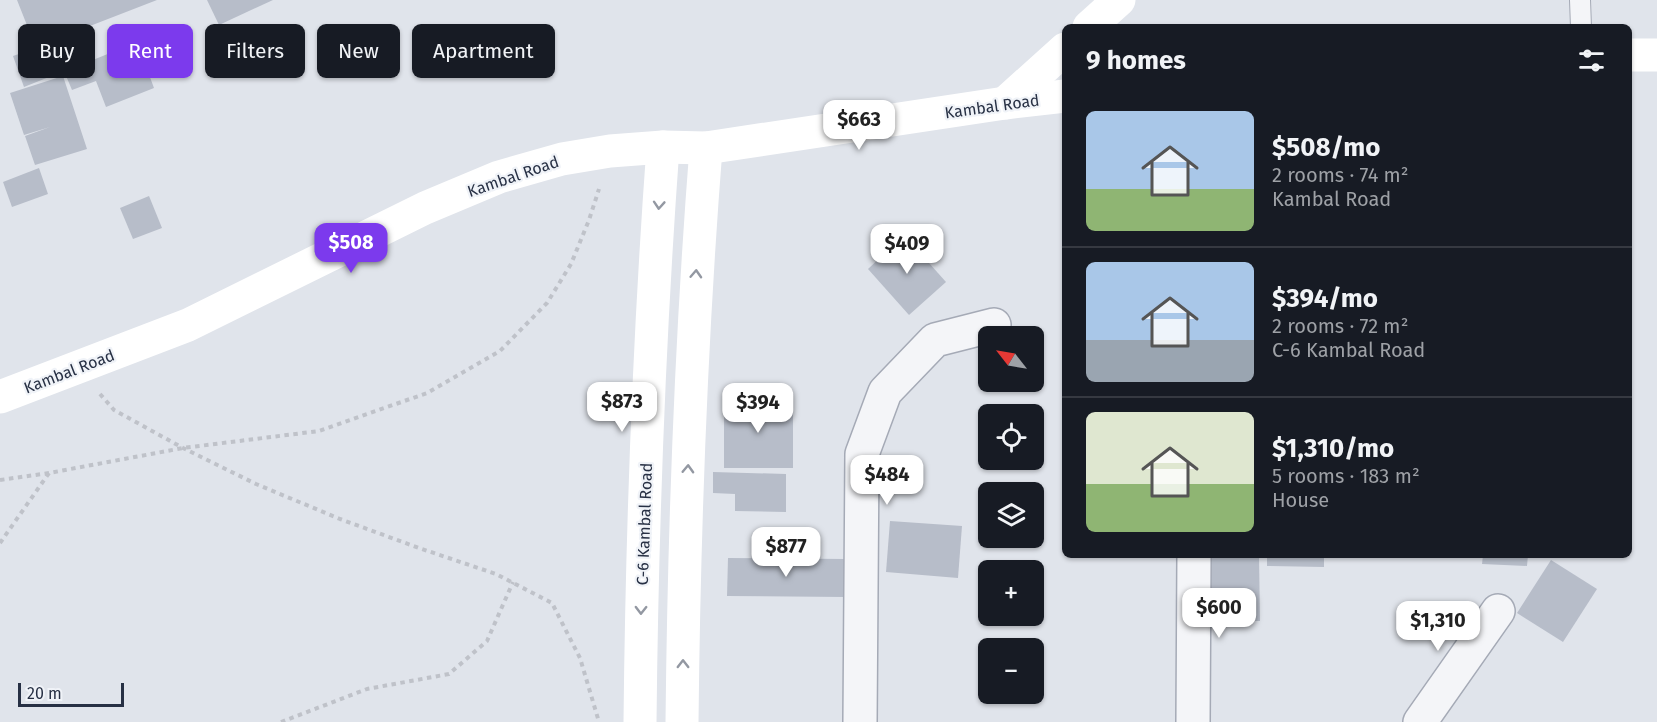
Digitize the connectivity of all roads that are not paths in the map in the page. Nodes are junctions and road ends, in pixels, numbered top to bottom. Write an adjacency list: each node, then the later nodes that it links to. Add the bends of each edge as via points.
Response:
1 (1119, 0): 3 (main road)
2 (1580, 0): 4 (lane)
3 (1092, 24)
4 (1581, 24)
5 (1062, 52): 9 (main road)
6 (1632, 55): 7 (main road)
7 (1657, 55)
8 (1062, 96): 9 (main road, Kambal Road)
9 (1005, 103): 11 (main road, Kambal Road)
10 (663, 147): 11 (main road, Kambal Road); 13 (main road, Kambal Road, via 562,159 499,177 425,208 188,326); 16 (main road, C-6 Kambal Road, one-way to 16, via 648,401)
11 (706, 148): 17 (main road, one-way to 11, via 690,414)
12 (994, 325): 18 (street, via 935,340 885,392 862,454)
13 (0, 397)
14 (1194, 558): 19 (street)
15 (1498, 611): 20 (street)
16 (640, 722)
17 (682, 722)
18 (860, 722)
19 (1193, 722)
20 (1420, 722)

